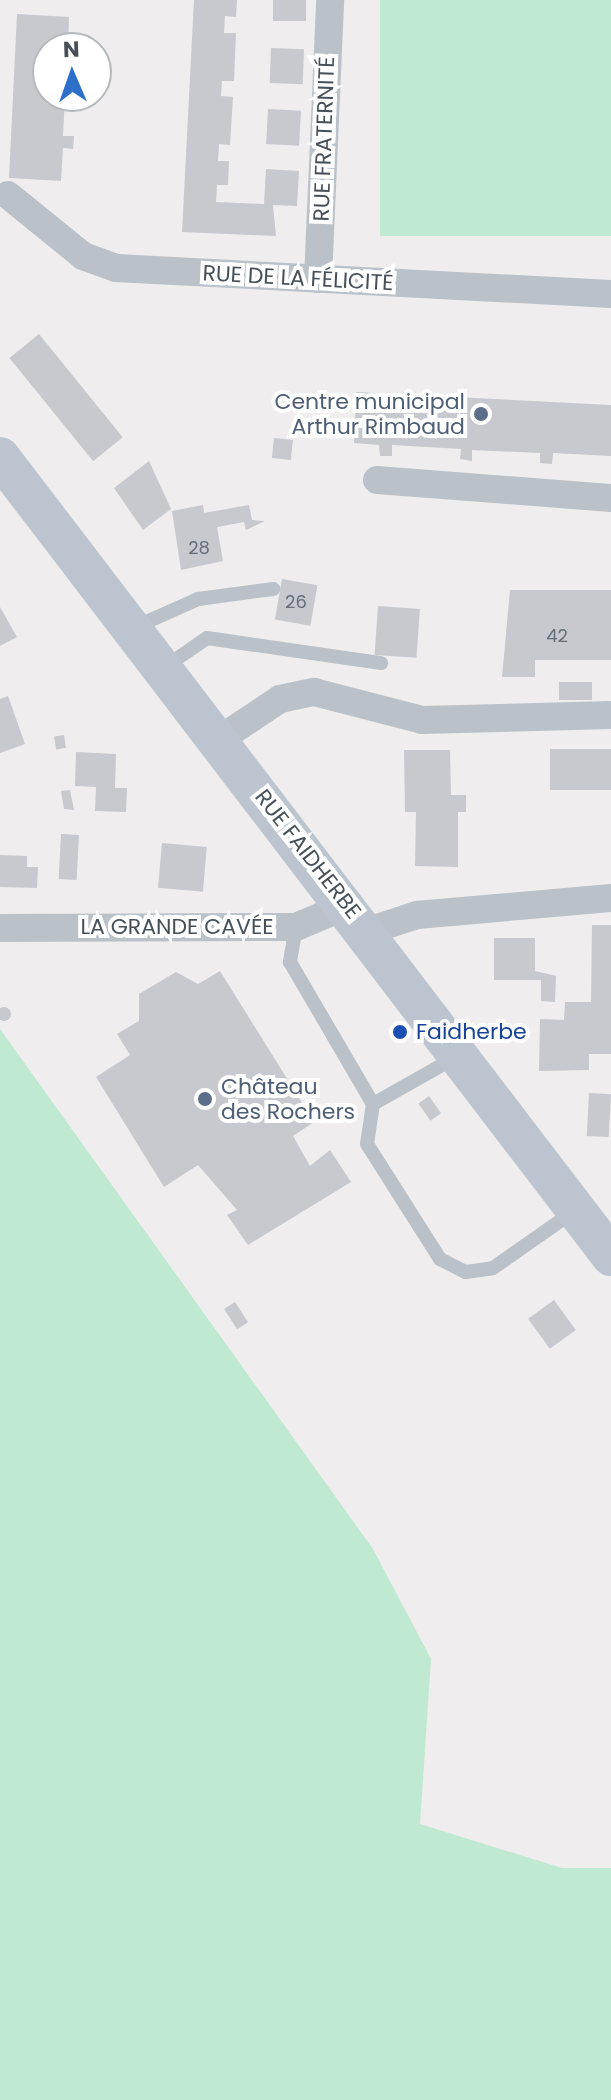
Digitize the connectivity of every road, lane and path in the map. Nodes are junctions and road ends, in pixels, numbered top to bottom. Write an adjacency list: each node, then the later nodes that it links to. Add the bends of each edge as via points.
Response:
1 (330, 0): 3 (street, RUE FRATERNITÉ)
2 (8, 195): 3 (street, RUE DE LA FÉLICITÉ, via 101,265)
3 (318, 279): 4 (street, RUE DE LA FÉLICITÉ)
4 (611, 294)
5 (0, 457): 9 (main road, RUE FAIDHERBE)
6 (377, 480): 7 (street)
7 (611, 498)
8 (273, 589): 9 (lane, via 198,599)
9 (133, 628): 11 (main road, RUE FAIDHERBE)
10 (381, 663): 11 (lane, via 207,638)
11 (165, 667): 13 (main road, RUE FAIDHERBE)
12 (611, 715): 13 (street, via 422,720 314,692 280,699)
13 (220, 739): 15 (main road, RUE FAIDHERBE)
14 (611, 898): 15 (street, LA GRANDE CAVÉE)
15 (358, 918): 16 (street, LA GRANDE CAVÉE); 18 (main road, RUE FAIDHERBE)
16 (296, 927): 17 (street, LA GRANDE CAVÉE); 19 (lane, via 290,962)
17 (0, 928)
18 (461, 1053): 19 (lane); 20 (main road, RUE FAIDHERBE)
19 (373, 1104): 20 (lane, via 367,1144 430,1246 454,1269 493,1268)
20 (580, 1208): 21 (main road, RUE FAIDHERBE)
21 (611, 1256)

